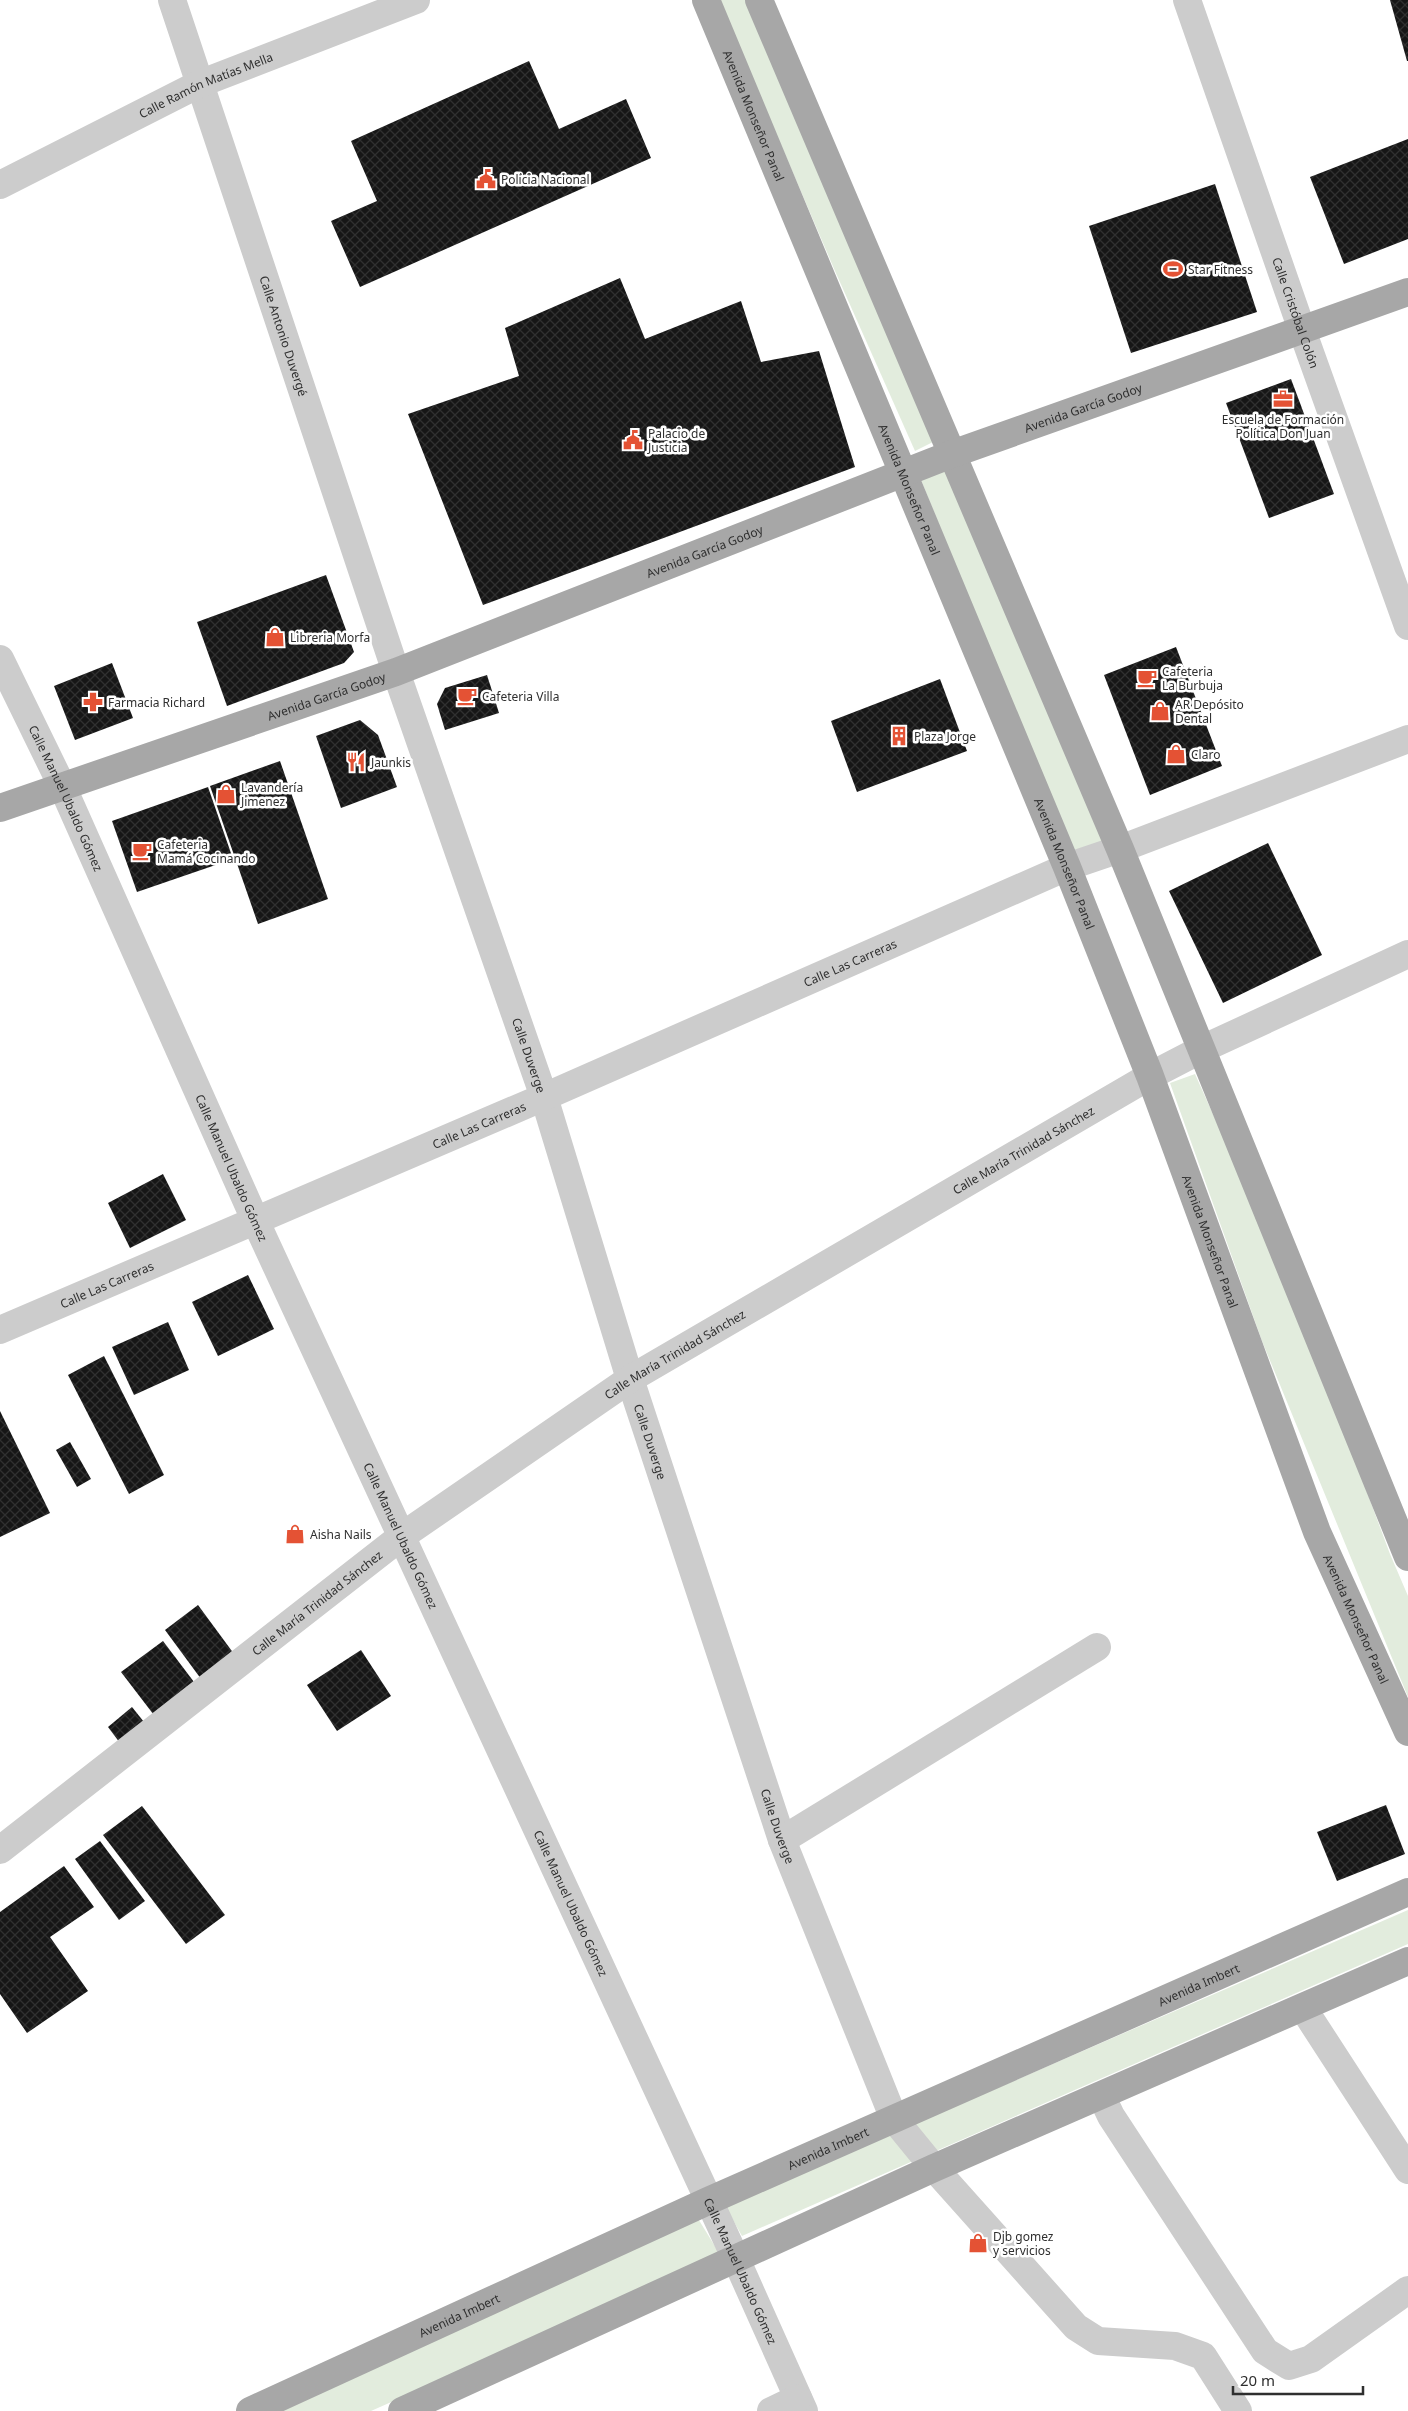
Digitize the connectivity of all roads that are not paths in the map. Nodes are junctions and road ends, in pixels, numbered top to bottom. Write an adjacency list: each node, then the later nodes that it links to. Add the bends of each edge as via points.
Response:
1 (172, 0): 6 (street, Calle Antonio Duvergé)
2 (416, 0): 6 (street, Calle Ramón Matías Mella)
3 (706, 0): 11 (main road, Avenida Monseñor Panal)
4 (759, 0): 10 (main road)
5 (1187, 0): 9 (street, Calle Cristóbal Colón)
6 (199, 84): 7 (street, Calle Ramón Matías Mella); 14 (street, Calle Antonio Duvergé)
7 (0, 185)
8 (1408, 292): 9 (main road, Avenida García Godoy)
9 (1302, 330): 10 (main road, Avenida García Godoy); 12 (street, Calle Cristóbal Colón)
10 (952, 454): 11 (main road, Avenida García Godoy); 18 (main road)
11 (904, 473): 14 (main road, Avenida García Godoy); 19 (main road, Avenida Monseñor Panal)
12 (1408, 626)
13 (0, 659): 16 (street, Calle Manuel Ubaldo Gómez)
14 (396, 672): 16 (main road, Avenida García Godoy); 23 (street, Calle Duverge)
15 (1408, 739): 18 (street, Calle Las Carreras)
16 (63, 788): 17 (main road, Avenida García Godoy); 24 (street, Calle Manuel Ubaldo Gómez)
17 (0, 808)
18 (1120, 849): 19 (street, Calle Las Carreras); 21 (main road)
19 (1067, 867): 22 (main road, Avenida Monseñor Panal); 23 (street, Calle Las Carreras)
20 (1408, 954): 21 (street, Calle María Trinidad Sánchez)
21 (1202, 1049): 22 (street, Calle María Trinidad Sánchez); 28 (main road)
22 (1150, 1076): 26 (street, Calle María Trinidad Sánchez); 30 (main road, Avenida Monseñor Panal, via 1317,1532)
23 (544, 1097): 24 (street, Calle Las Carreras); 26 (street, Calle Duverge)
24 (256, 1222): 25 (street, Calle Las Carreras); 27 (street, Calle Manuel Ubaldo Gómez)
25 (0, 1330)
26 (630, 1379): 27 (street, Calle María Trinidad Sánchez); 31 (street, Calle Duverge)
27 (402, 1536): 32 (street, Calle María Trinidad Sánchez); 40 (street, Calle Manuel Ubaldo Gómez)
28 (1408, 1557)
29 (1097, 1647): 31 (street)
30 (1408, 1732)
31 (782, 1840): 37 (street, Calle Duverge)
32 (0, 1850)
33 (1408, 1892): 37 (main road, Avenida Imbert)
34 (1408, 1961): 35 (main road)
35 (1303, 2008): 36 (main road); 39 (street)
36 (1102, 2097): 38 (main road); 42 (street, via 1265,2351 1289,2366 1311,2359)
37 (894, 2120): 38 (street, Calle Duverge); 40 (main road, Avenida Imbert)
38 (934, 2168): 41 (main road); 47 (street, Calle Duverge, via 1076,2327 1098,2341 1176,2346 1203,2356)
39 (1408, 2170)
40 (708, 2201): 41 (street, Calle Manuel Ubaldo Gómez); 44 (main road, Avenida Imbert)
41 (736, 2260): 43 (street, Calle Manuel Ubaldo Gómez); 45 (main road)
42 (1408, 2290)
43 (801, 2404): 46 (street)
44 (250, 2411)
45 (402, 2411)
46 (771, 2411)
47 (1238, 2411)

